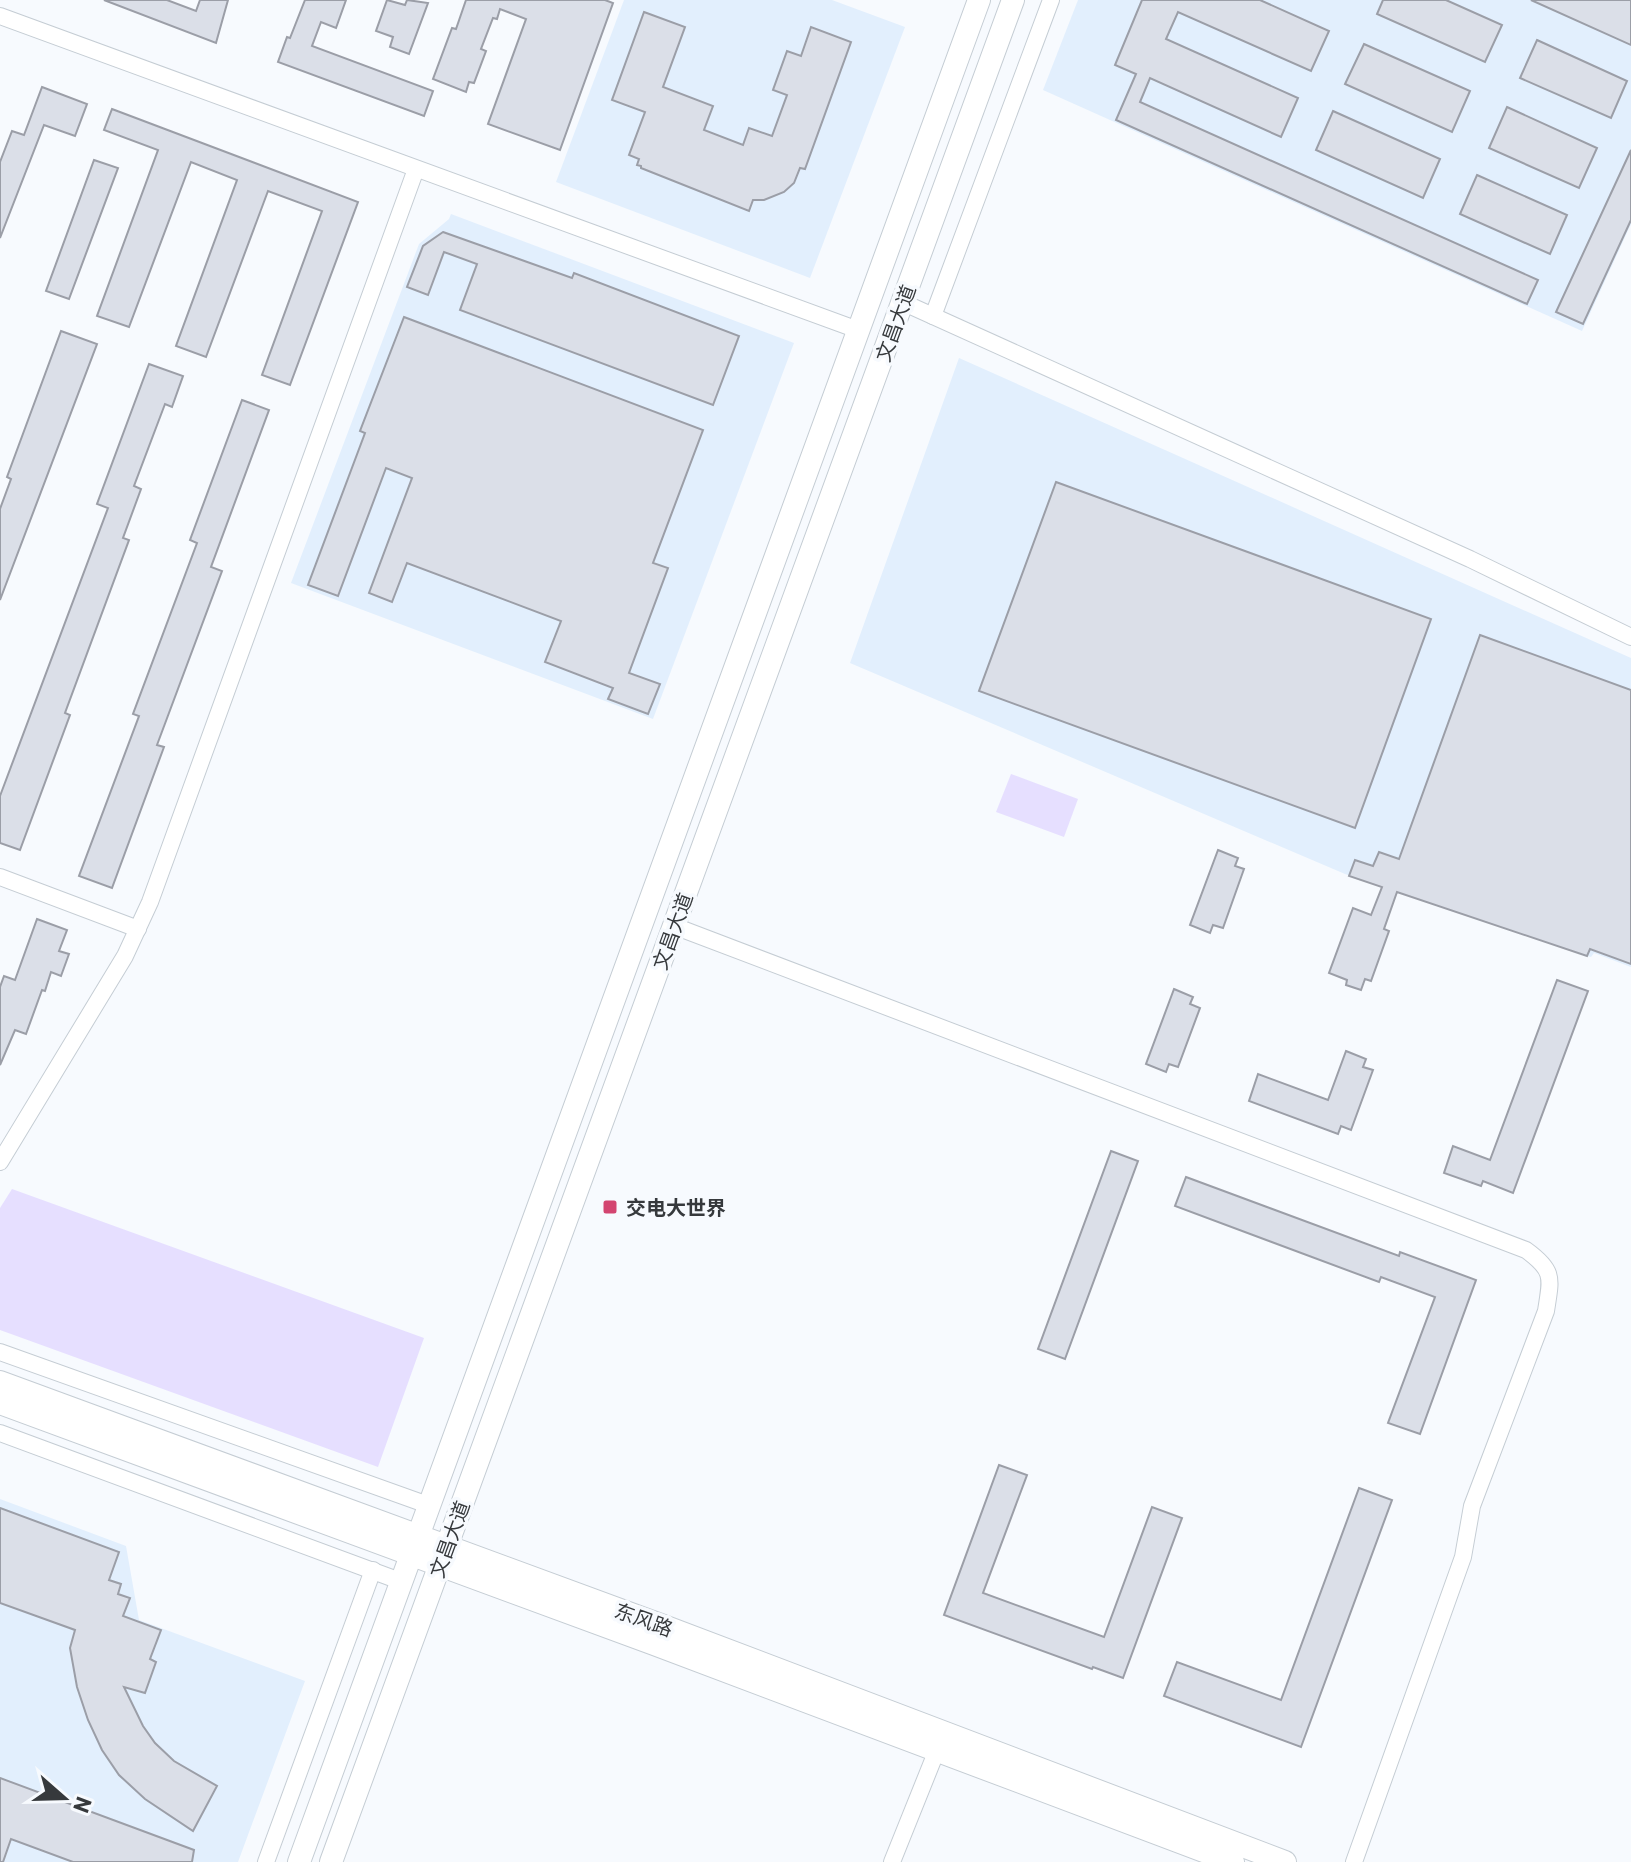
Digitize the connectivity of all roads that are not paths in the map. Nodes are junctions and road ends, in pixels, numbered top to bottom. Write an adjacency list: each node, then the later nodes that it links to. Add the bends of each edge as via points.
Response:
1 (979, 0): 8 (main road, 文昌大道)
2 (1013, 0): 6 (main road, 文昌大道)
3 (1051, 0): 7 (street)
4 (0, 16): 5 (street)
5 (416, 169): 8 (street); 12 (street)
6 (902, 302): 7 (street); 11 (main road, 文昌大道)
7 (933, 316): 9 (street)
8 (858, 330): 18 (main road, 文昌大道)
9 (1631, 637)
10 (0, 877): 12 (street)
11 (674, 926): 20 (main road, 文昌大道); 30 (street, via 1526,1250 1544,1263 1550,1288 1546,1311 1472,1506 1463,1557)
12 (138, 929): 13 (street)
13 (0, 1162)
14 (0, 1352): 18 (street)
15 (0, 1382): 19 (main road, 东风路)
16 (0, 1403): 19 (main road, 东风路)
17 (0, 1433): 21 (street)
18 (428, 1505): 19 (main road, 文昌大道)
19 (414, 1544): 20 (main road, 东风路); 22 (main road, 文昌大道)
20 (443, 1555): 23 (main road, 东风路); 26 (main road, 文昌大道); 29 (main road, 东风路)
21 (373, 1570): 22 (street); 24 (street)
22 (400, 1581): 25 (main road, 文昌大道)
23 (937, 1750): 27 (street); 28 (main road, 东风路)
24 (266, 1862)
25 (299, 1862)
26 (331, 1862)
27 (892, 1862)
28 (1233, 1862)
29 (1285, 1862)
30 (1354, 1862)

